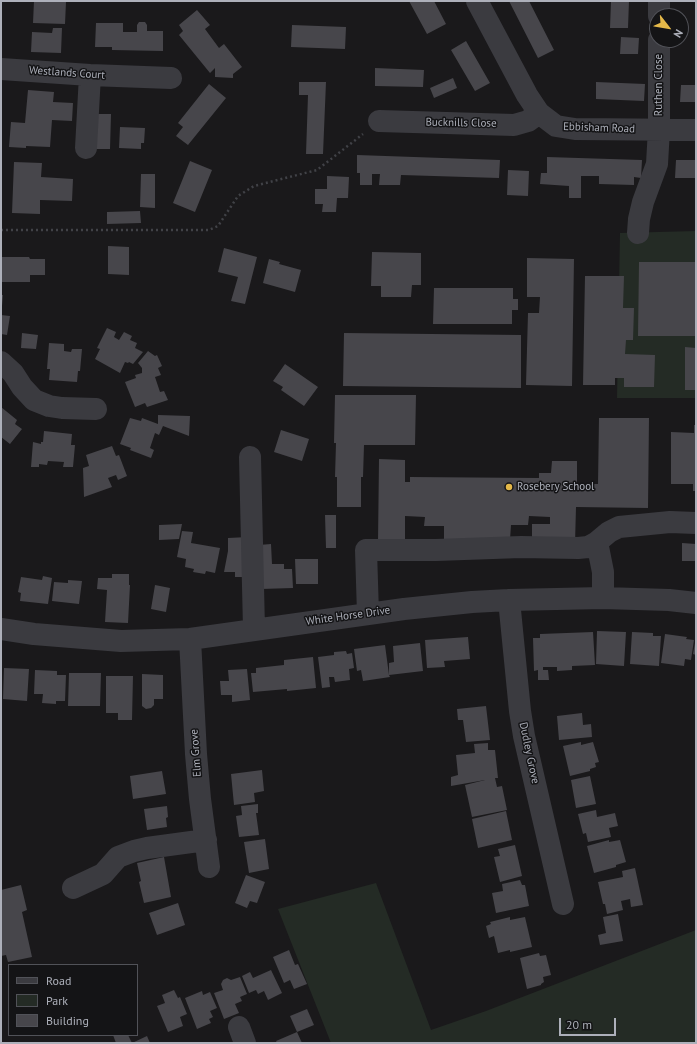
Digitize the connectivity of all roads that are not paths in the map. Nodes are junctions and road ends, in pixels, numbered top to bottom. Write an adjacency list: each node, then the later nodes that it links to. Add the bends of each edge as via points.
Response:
1 (477, 1): 6 (street, Ebbisham Road)
2 (659, 48): 8 (street, Ruthen Close)
3 (1, 69): 4 (street, Westlands Court)
4 (90, 75): 5 (street, Westlands Court); 10 (street)
5 (171, 78)
6 (539, 113): 7 (street, Bucknills Close, via 528,121 514,125); 8 (street, Ebbisham Road, via 556,126 575,129)
7 (379, 121)
8 (659, 129): 9 (street, Ebbisham Road); 11 (street, Ruthen Close, via 657,164 643,202)
9 (696, 130)
10 (86, 148)
11 (638, 233)
12 (1, 362): 13 (street, via 34,400 62,408)
13 (96, 409)
14 (250, 457): 22 (street)
15 (696, 523): 16 (street, via 670,522 619,527)
16 (597, 542): 17 (street, via 603,572); 20 (street, via 588,547 578,548 366,550)
17 (603, 598): 18 (street, White Horse Drive); 19 (street, White Horse Drive)
18 (509, 600): 20 (street, White Horse Drive); 27 (street, Dudley Grove, via 524,736)
19 (696, 603)
20 (368, 614): 22 (street, White Horse Drive)
21 (1, 629): 23 (street, White Horse Drive, via 121,641)
22 (254, 629): 23 (street, White Horse Drive)
23 (190, 639): 24 (street, Elm Grove, via 196,754)
24 (206, 840): 25 (street, Elm Grove); 26 (street, via 134,851 118,857 103,874)
25 (208, 867)
26 (73, 888)
27 (563, 904)

